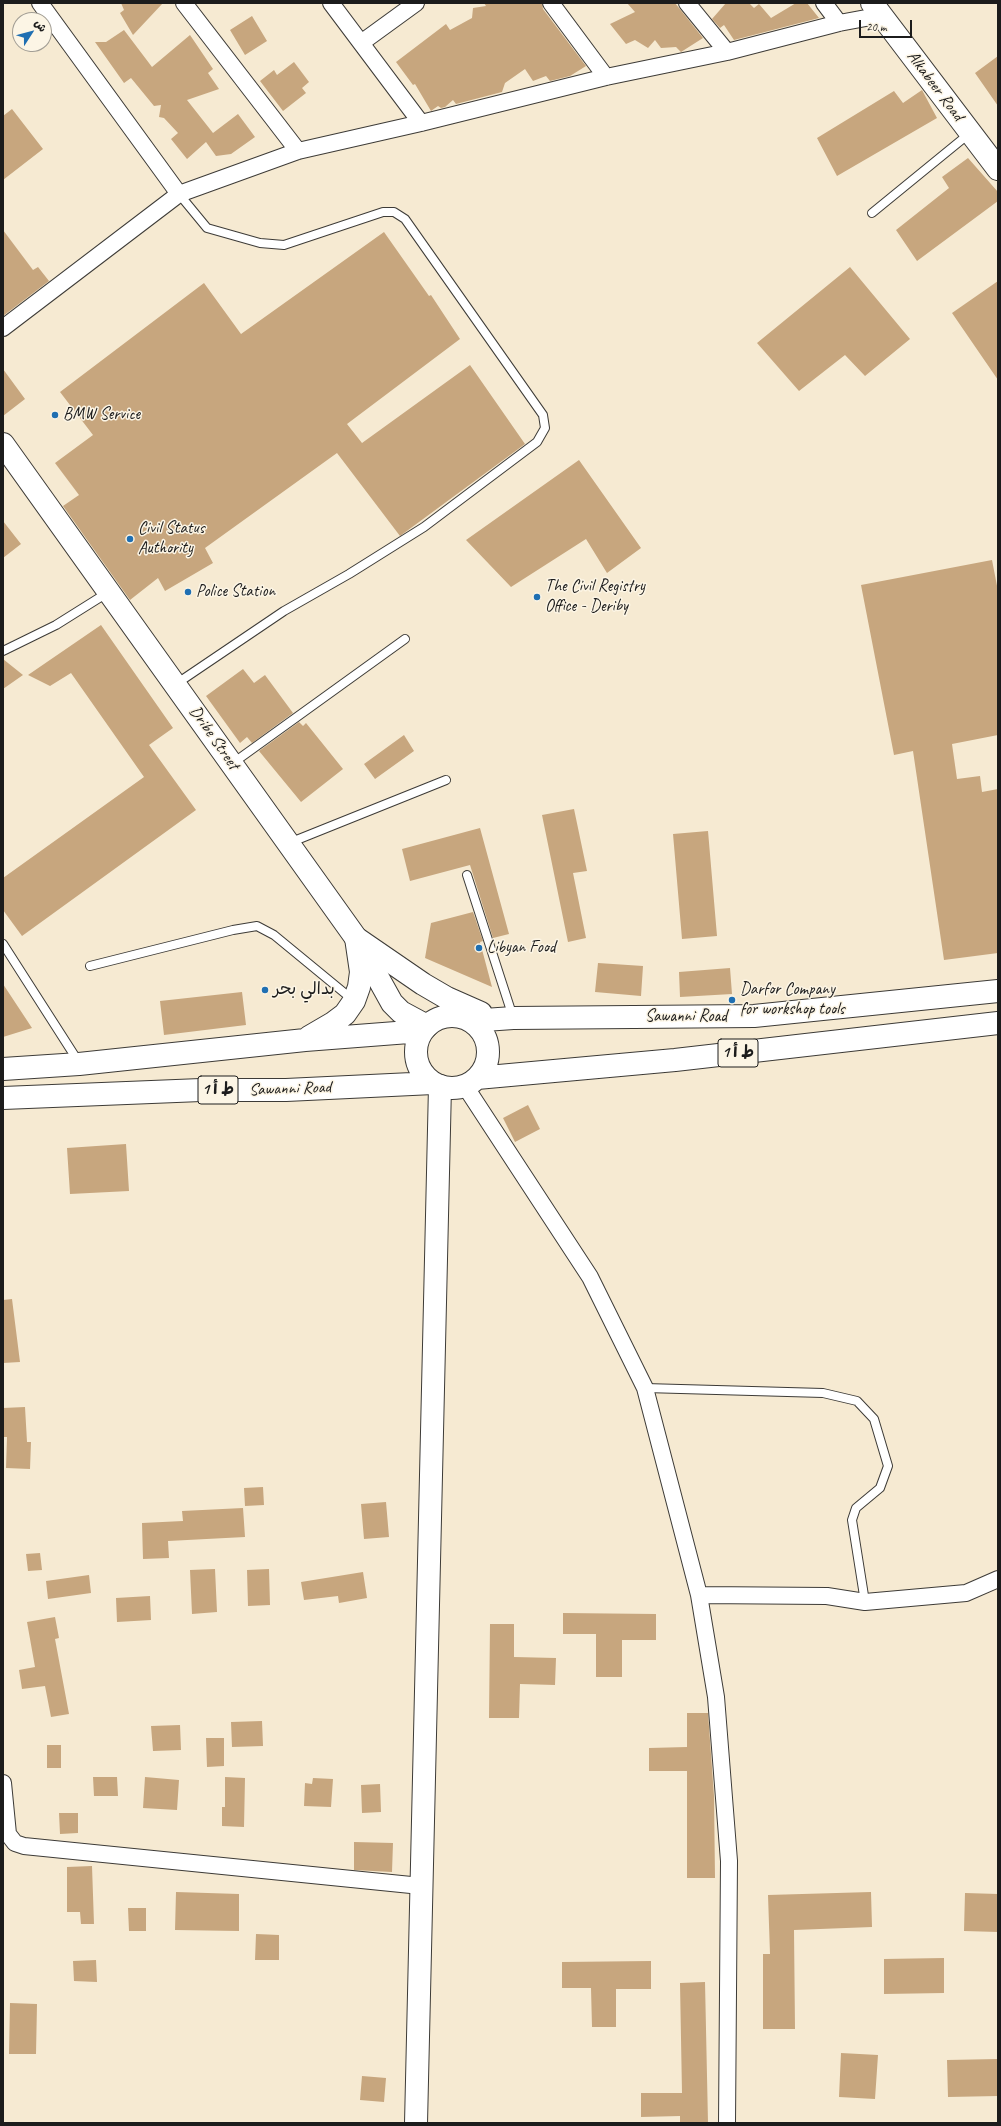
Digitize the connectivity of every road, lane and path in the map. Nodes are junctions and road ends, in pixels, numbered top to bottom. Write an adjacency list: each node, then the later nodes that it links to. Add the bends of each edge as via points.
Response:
1 (40, 3): 17 (street)
2 (184, 3): 15 (street)
3 (331, 3): 10 (street)
4 (416, 3): 10 (street)
5 (551, 3): 12 (street)
6 (687, 3): 11 (street)
7 (824, 3): 9 (street)
8 (877, 9): 9 (street); 14 (main road, Alkabeer Road)
9 (840, 22): 11 (street)
10 (360, 43): 13 (street)
11 (727, 52): 12 (street)
12 (606, 77): 13 (street)
13 (421, 123): 15 (street)
14 (970, 132): 16 (main road, Alkabeer Road); 18 (lane)
15 (298, 151): 17 (street)
16 (998, 169)
17 (178, 194): 19 (street); 24 (lane, via 208,228 260,243 284,245 383,212 394,212 405,219 543,415 545,428 536,442 424,527 284,611)
18 (872, 213)
19 (3, 328)
20 (3, 444): 21 (main road, Dribe Street)
21 (108, 592): 23 (lane, via 56,625); 24 (main road, Dribe Street)
22 (405, 639): 25 (lane)
23 (3, 651)
24 (175, 684): 25 (main road, Dribe Street)
25 (232, 764): 27 (main road, Dribe Street)
26 (446, 780): 27 (lane)
27 (289, 844): 29 (main road, Dribe Street)
28 (467, 875): 34 (lane)
29 (356, 938): 33 (main road, via 361,972); 34 (main road, via 441,994); 37 (main road, Dribe Street, via 392,1003)
30 (3, 944): 39 (lane)
31 (90, 966): 33 (lane, via 257,926 274,934)
32 (998, 991): 34 (main road, Sawanni Road / ط أ 1, via 754,1016)
33 (354, 1001): 38 (main road, via 345,1014 333,1024)
34 (507, 1019): 35 (main road, Sawanni Road / ط أ 1)
35 (470, 1021): 37 (main road, Sawanni Road, via 447,1016); 41 (main road, via 482,1032 487,1048 486,1064)
36 (998, 1023): 41 (main road, Sawanni Road / ط أ 1)
37 (424, 1028): 38 (main road, Sawanni Road / ط أ 1); 42 (main road, via 416,1046 416,1059 421,1071)
38 (305, 1040): 39 (main road, Sawanni Road / ط أ 1)
39 (79, 1064): 40 (main road, Sawanni Road / ط أ 1)
40 (3, 1069)
41 (471, 1082): 42 (main road, Sawanni Road, via 448,1088); 44 (street, via 590,1277)
42 (437, 1084): 43 (main road, Sawanni Road / ط أ 1); 49 (main road)
43 (3, 1098)
44 (645, 1388): 46 (street); 47 (lane, via 823,1393 857,1401 874,1419 888,1466 880,1488 856,1508 852,1520)
45 (998, 1580): 47 (street, via 966,1593)
46 (698, 1595): 47 (street, via 827,1596); 51 (street, via 716,1697 730,1861)
47 (865, 1602)
48 (3, 1783): 49 (street, via 8,1834 15,1843 24,1846)
49 (421, 1886): 50 (main road)
50 (416, 2123)
51 (727, 2123)

